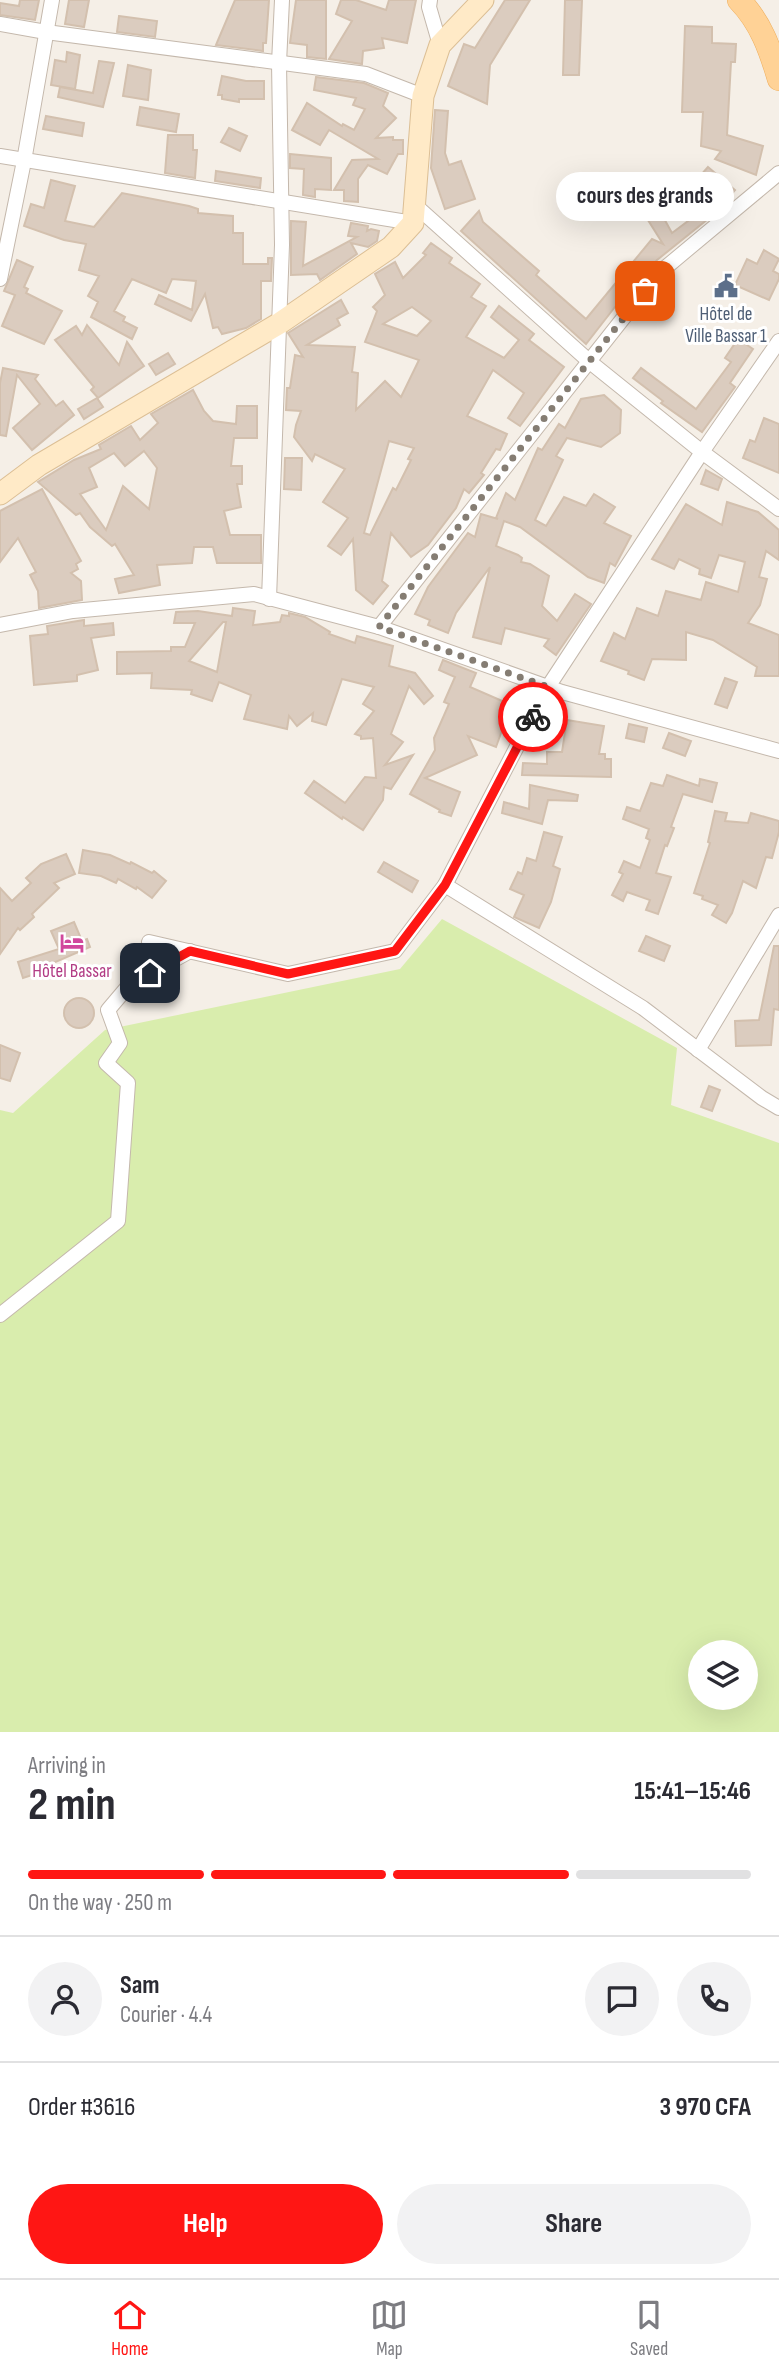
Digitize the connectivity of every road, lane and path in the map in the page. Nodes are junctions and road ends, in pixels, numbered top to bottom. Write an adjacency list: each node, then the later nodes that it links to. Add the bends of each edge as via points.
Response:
1 (51, 0): 7 (street)
2 (282, 0): 9 (street)
3 (430, 0): 8 (street)
4 (483, 0): 8 (street)
5 (739, 0): 10 (main road, via 760,26)
6 (0, 24): 7 (street)
7 (46, 32): 9 (street); 13 (street)
8 (440, 45): 11 (street)
9 (279, 63): 11 (street, via 366,74); 15 (street)
10 (779, 79)
11 (423, 96): 16 (street)
12 (0, 156): 13 (street)
13 (24, 161): 15 (street); 17 (street)
14 (779, 173): 20 (street, via 659,273)
15 (282, 204): 16 (street); 18 (street)
16 (414, 215): 18 (street, via 391,247); 20 (street)
17 (0, 279)
18 (280, 323): 22 (street, via 39,465); 24 (street)
19 (779, 341): 21 (street)
20 (590, 362): 21 (street); 26 (street)
21 (702, 452): 23 (street); 27 (street)
22 (0, 494)
23 (779, 509)
24 (269, 598): 25 (street, via 254,594 73,611); 26 (street)
25 (0, 625)
26 (379, 627): 27 (street)
27 (548, 687): 28 (street); 29 (street)
28 (779, 751)
29 (445, 885): 32 (street, via 395,951 288,974); 33 (street, via 643,1008)
30 (779, 915): 33 (street)
31 (149, 942): 32 (street)
32 (190, 951): 35 (street, via 130,984 108,1010 120,1043 106,1063 128,1083 118,1221)
33 (698, 1050): 34 (street)
34 (779, 1108)
35 (0, 1315)

